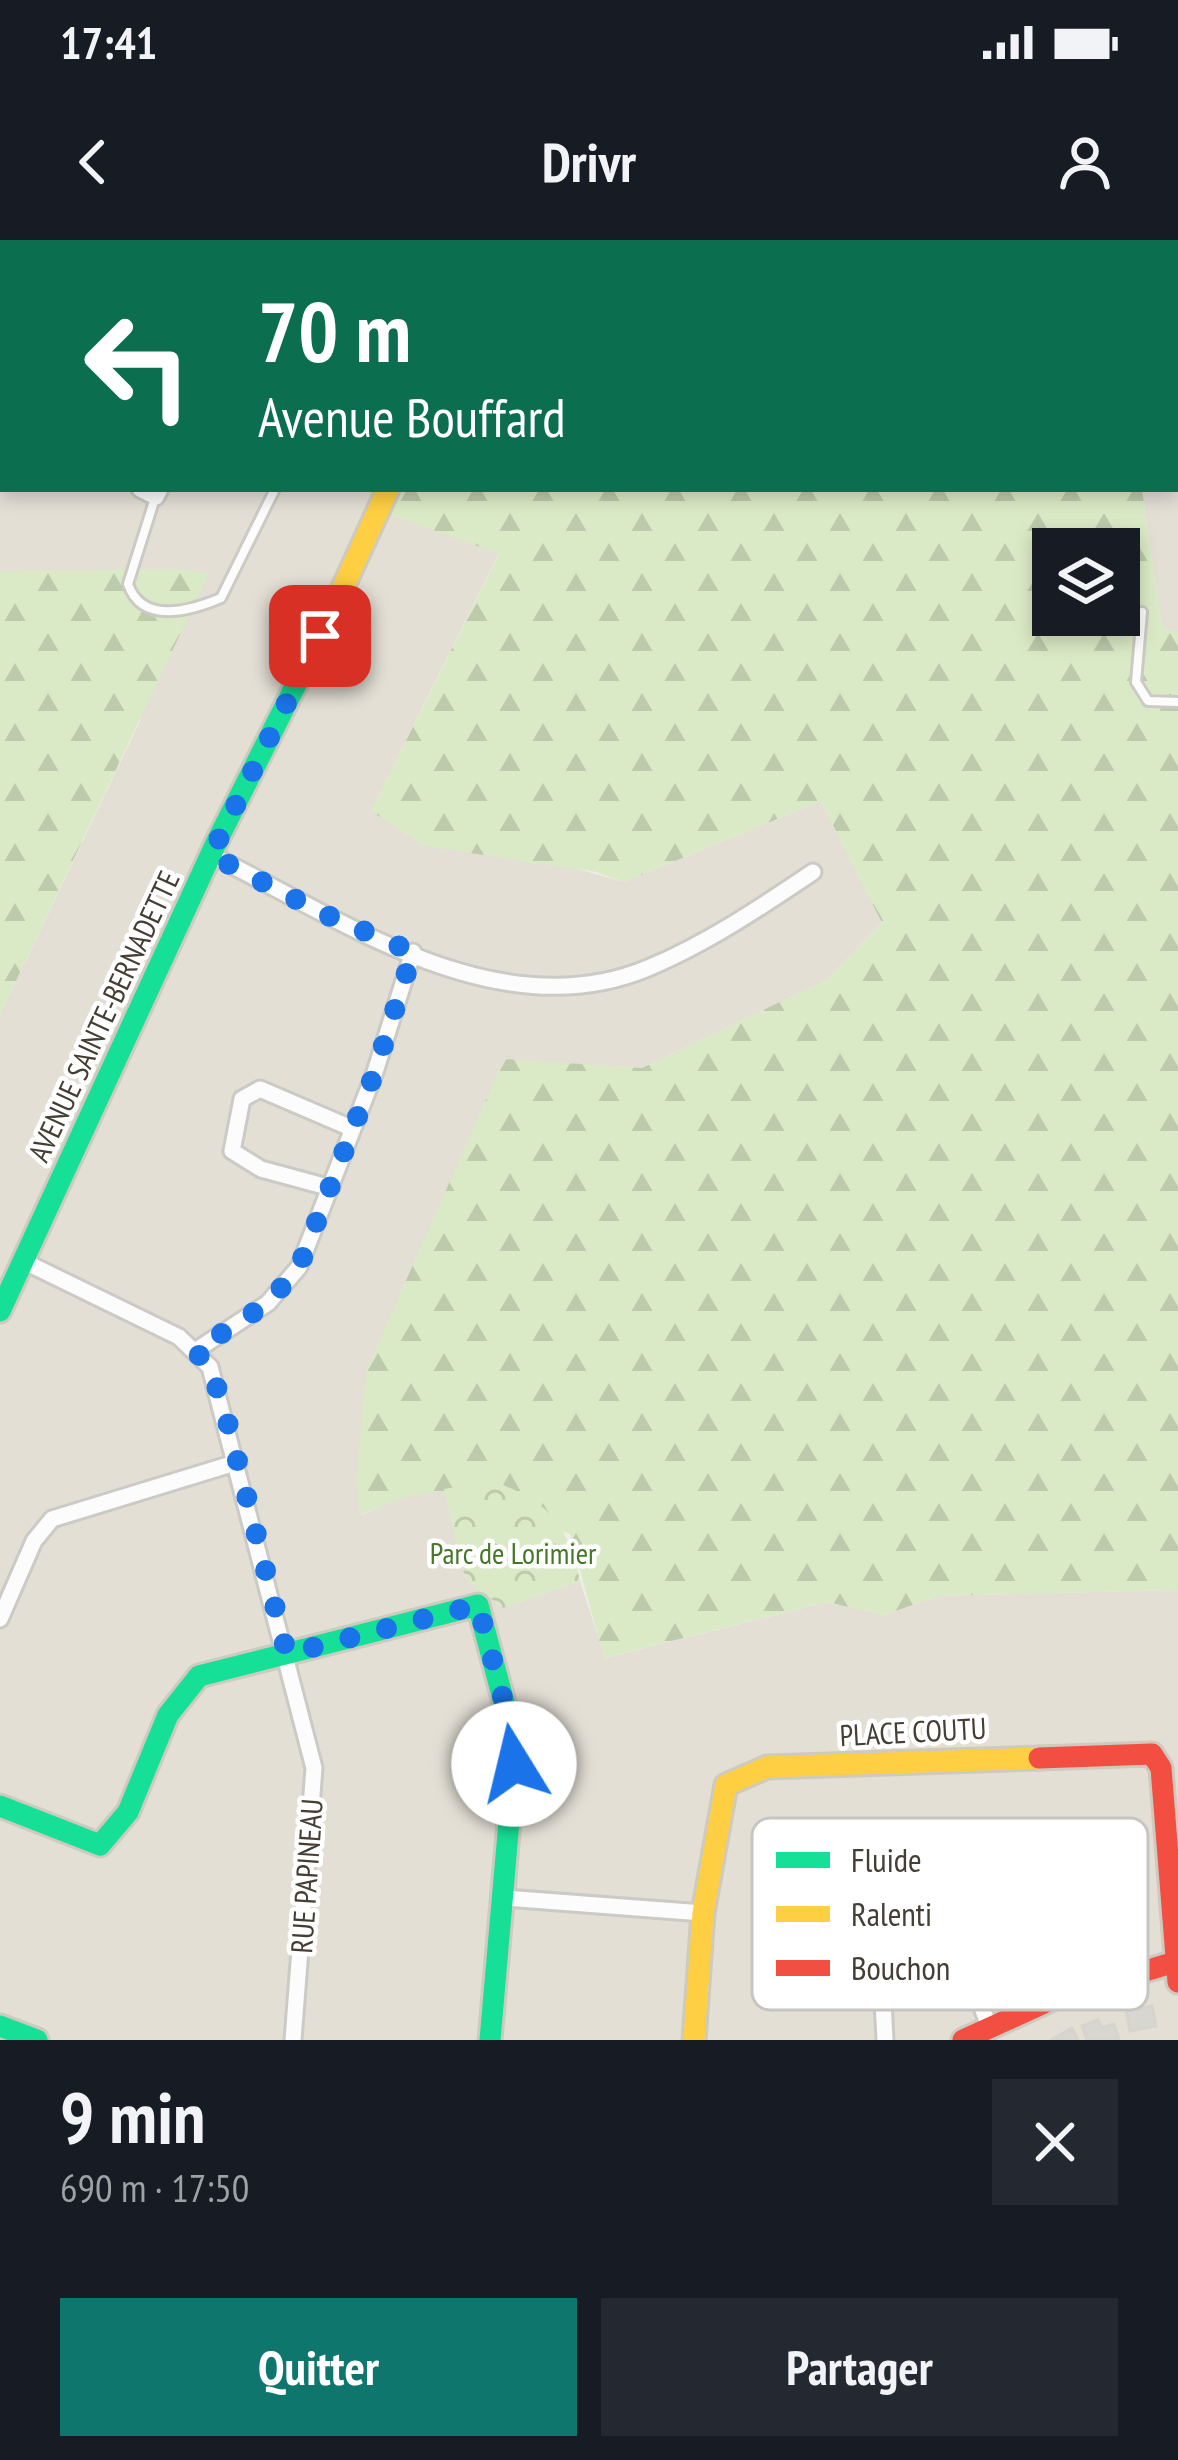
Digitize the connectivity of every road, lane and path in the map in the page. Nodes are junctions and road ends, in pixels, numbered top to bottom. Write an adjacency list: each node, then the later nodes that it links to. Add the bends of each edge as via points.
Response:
1 (273, 492): 3 (lane, via 220,598 189,611 152,610 128,584)
2 (387, 492): 6 (street, AVENUE SAINTE-BERNADETTE)
3 (158, 493)
4 (1142, 613): 5 (lane, via 1136,682 1148,701)
5 (1178, 702)
6 (211, 855): 8 (street); 11 (street, AVENUE SAINTE-BERNADETTE)
7 (814, 872): 8 (street, via 735,923 614,979 504,984)
8 (413, 952): 9 (street)
9 (351, 1128): 10 (street); 10 (street, via 260,1089 242,1099 232,1150 261,1169)
10 (331, 1188): 13 (street, via 299,1267 268,1303)
11 (23, 1261): 12 (street, AVENUE SAINTE-BERNADETTE); 13 (street)
12 (0, 1311)
13 (195, 1351): 14 (street, RUE PAPINEAU, via 210,1367)
14 (238, 1462): 15 (street, via 52,1519); 16 (street, RUE PAPINEAU)
15 (0, 1619)
16 (287, 1654): 17 (street, via 214,1669 182,1689 119,1829 100,1845); 18 (street, via 478,1605 514,1764); 27 (street, RUE PAPINEAU, via 314,1768)
17 (0, 1806)
18 (506, 1898): 19 (street); 28 (street)
19 (703, 1913): 20 (street, PLACE COUTU, via 726,1785 741,1774 1135,1750 1152,1754 1161,1768); 29 (street, PLACE COUTU)
20 (1177, 1968)
21 (883, 2010): 30 (street)
22 (983, 2010): 25 (street)
23 (1029, 2010): 25 (street)
24 (0, 2026): 26 (street)
25 (989, 2026): 31 (street)
26 (37, 2040)
27 (293, 2040)
28 (490, 2040)
29 (694, 2040)
30 (885, 2040)
31 (963, 2040)

